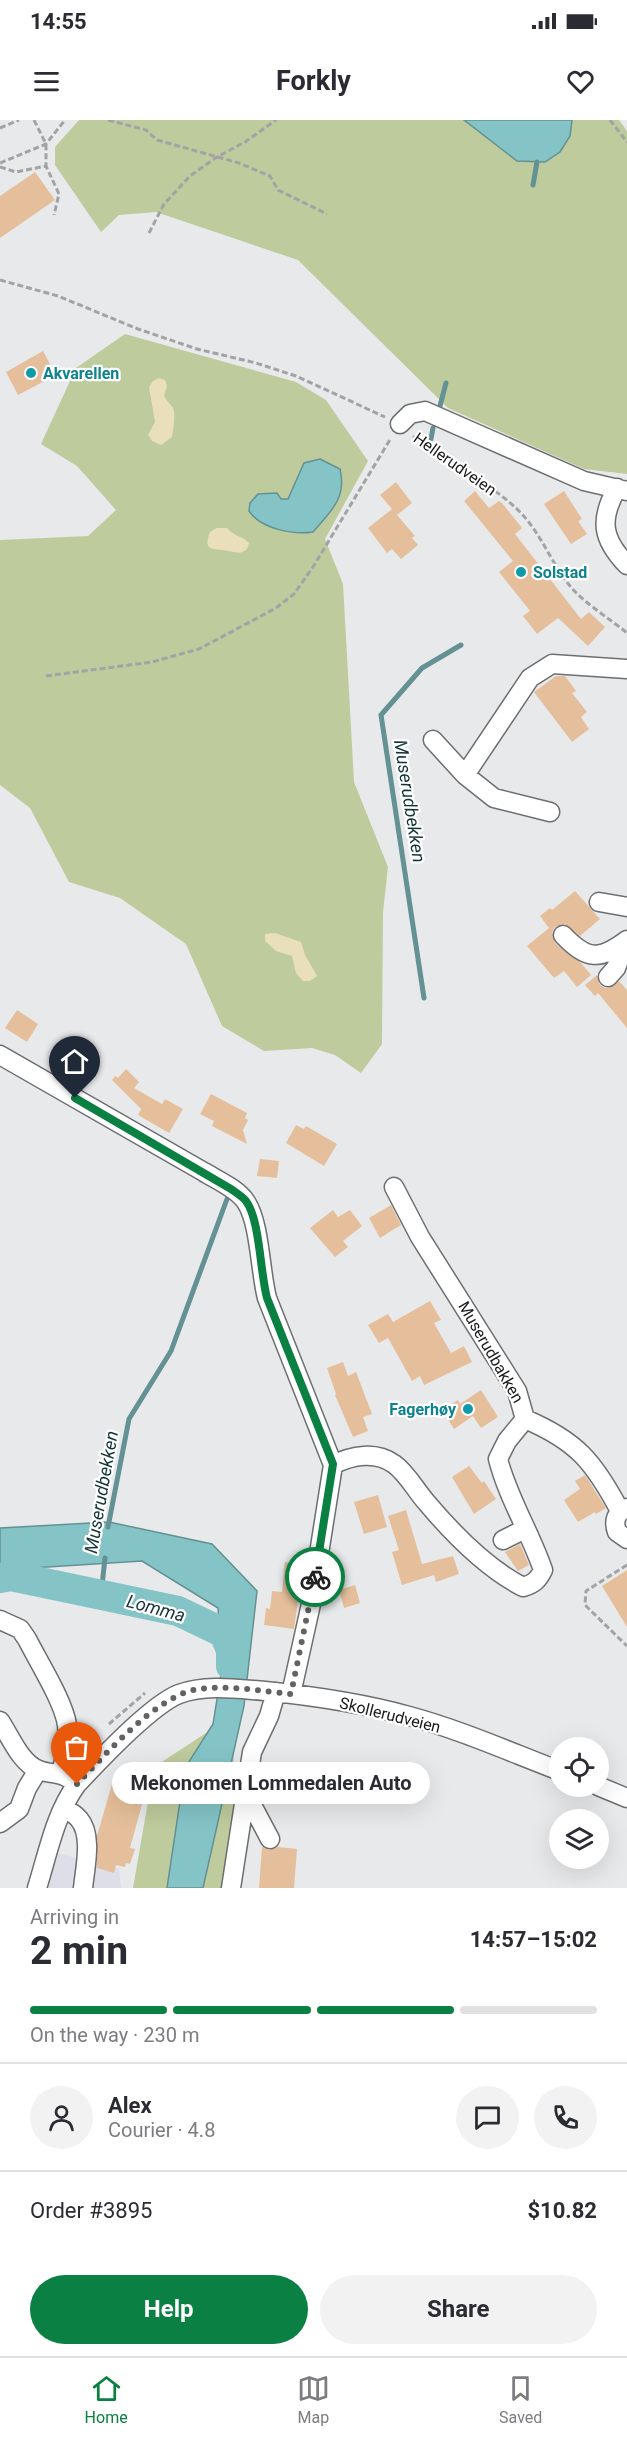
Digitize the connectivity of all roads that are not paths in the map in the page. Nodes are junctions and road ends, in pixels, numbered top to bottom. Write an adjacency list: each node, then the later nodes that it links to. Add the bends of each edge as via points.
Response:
1 (400, 424): 2 (street, Hellerudveien, via 410,414 425,411 584,481)
2 (622, 489): 3 (street, via 604,519 612,550)
3 (627, 566)
4 (627, 669): 6 (street, via 552,664 530,678)
5 (433, 740): 6 (street)
6 (465, 775): 7 (street, via 494,798)
7 (550, 812)
8 (599, 902): 9 (street)
9 (627, 906)
10 (563, 935): 11 (street, via 576,949 595,956 609,953)
11 (626, 941): 12 (street, via 616,968)
12 (608, 977)
13 (0, 1055): 16 (street, via 246,1201 255,1227 267,1298)
14 (394, 1187): 15 (street, Muserudbakken, via 420,1237 517,1392)
15 (525, 1419): 17 (street, via 570,1442 587,1458); 18 (street, Muserudbakken, via 498,1458)
16 (333, 1464): 18 (street, Muserudbakken, via 371,1455 395,1465 458,1538 524,1587 533,1584 543,1570); 22 (street, via 311,1604)
17 (623, 1509): 19 (street, via 615,1526 619,1535)
18 (525, 1529): 20 (street)
19 (627, 1539)
20 (503, 1540)
21 (0, 1620): 26 (street, via 20,1629 59,1703 67,1724 68,1747)
22 (284, 1693): 24 (street, Skollerudveien, via 411,1716); 27 (street, Skollerudveien, via 214,1688 178,1694 151,1713); 29 (street, via 252,1752)
23 (0, 1722): 25 (street, via 25,1760)
24 (549, 1767)
25 (38, 1770): 26 (street); 32 (street, via 19,1809)
26 (61, 1773): 27 (street)
27 (77, 1784): 31 (street)
28 (609, 1791): 30 (street)
29 (245, 1792): 33 (street); 36 (street)
30 (627, 1798)
31 (63, 1809): 34 (street); 35 (street, via 77,1816 85,1831)
32 (0, 1823)
33 (270, 1839)
34 (37, 1888)
35 (83, 1888)
36 (231, 1888)

